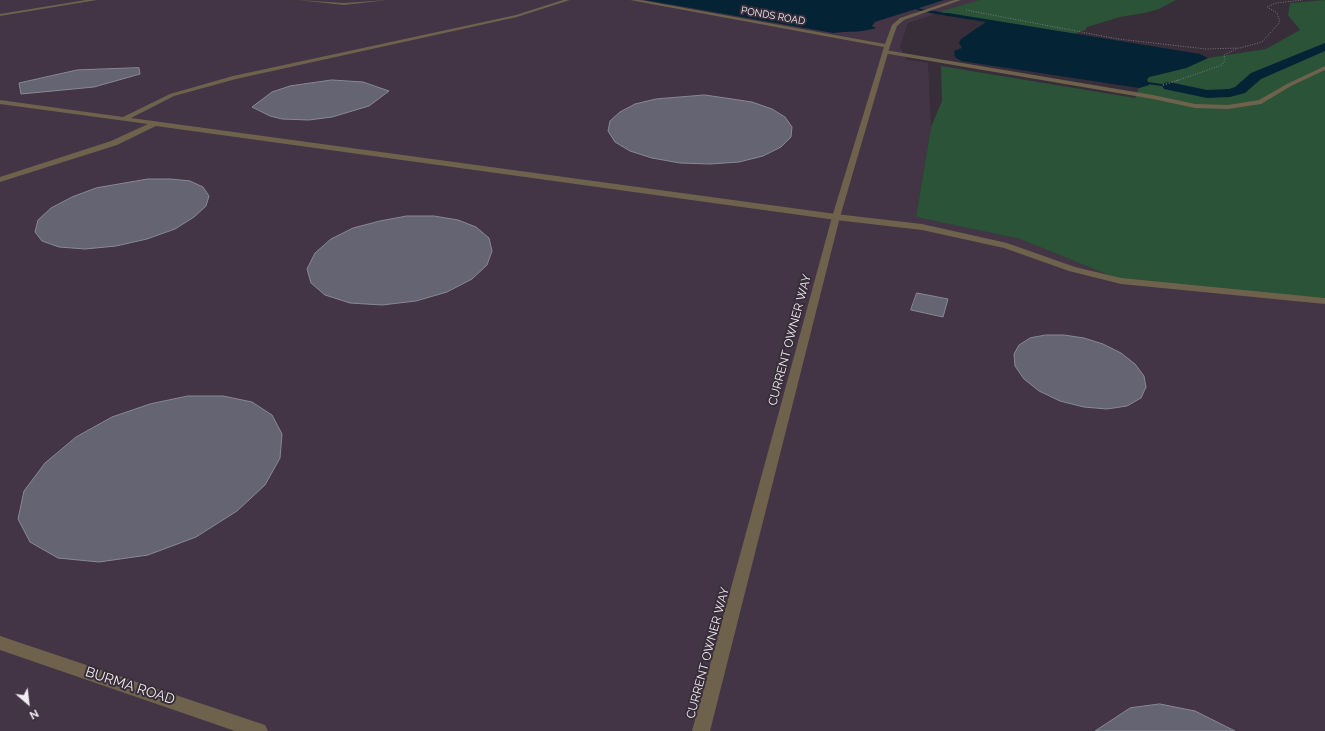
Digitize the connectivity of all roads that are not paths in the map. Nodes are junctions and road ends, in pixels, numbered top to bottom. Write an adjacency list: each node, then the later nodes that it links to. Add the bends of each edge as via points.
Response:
1 (95, 0): 7 (street)
2 (299, 0): 3 (street, via 344,4)
3 (386, 0)
4 (568, 0): 11 (street, via 517,16 235,77 172,95)
5 (632, 0): 8 (street, PONDS ROAD)
6 (959, 0): 8 (street, CURRENT OWNER WAY, via 902,19 895,24)
7 (0, 15)
8 (886, 49): 9 (street, PONDS ROAD, via 1195,106 1228,107 1261,102); 14 (street, CURRENT OWNER WAY)
9 (1325, 68)
10 (0, 102): 11 (street)
11 (123, 119): 12 (street)
12 (156, 123): 13 (street, via 114,143); 14 (street)
13 (0, 180)
14 (836, 217): 15 (street, via 922,227 999,244 1072,269 1121,281); 18 (street, CURRENT OWNER WAY)
15 (1325, 301)
16 (0, 643): 17 (street, BURMA ROAD)
17 (259, 731)
18 (701, 731)

